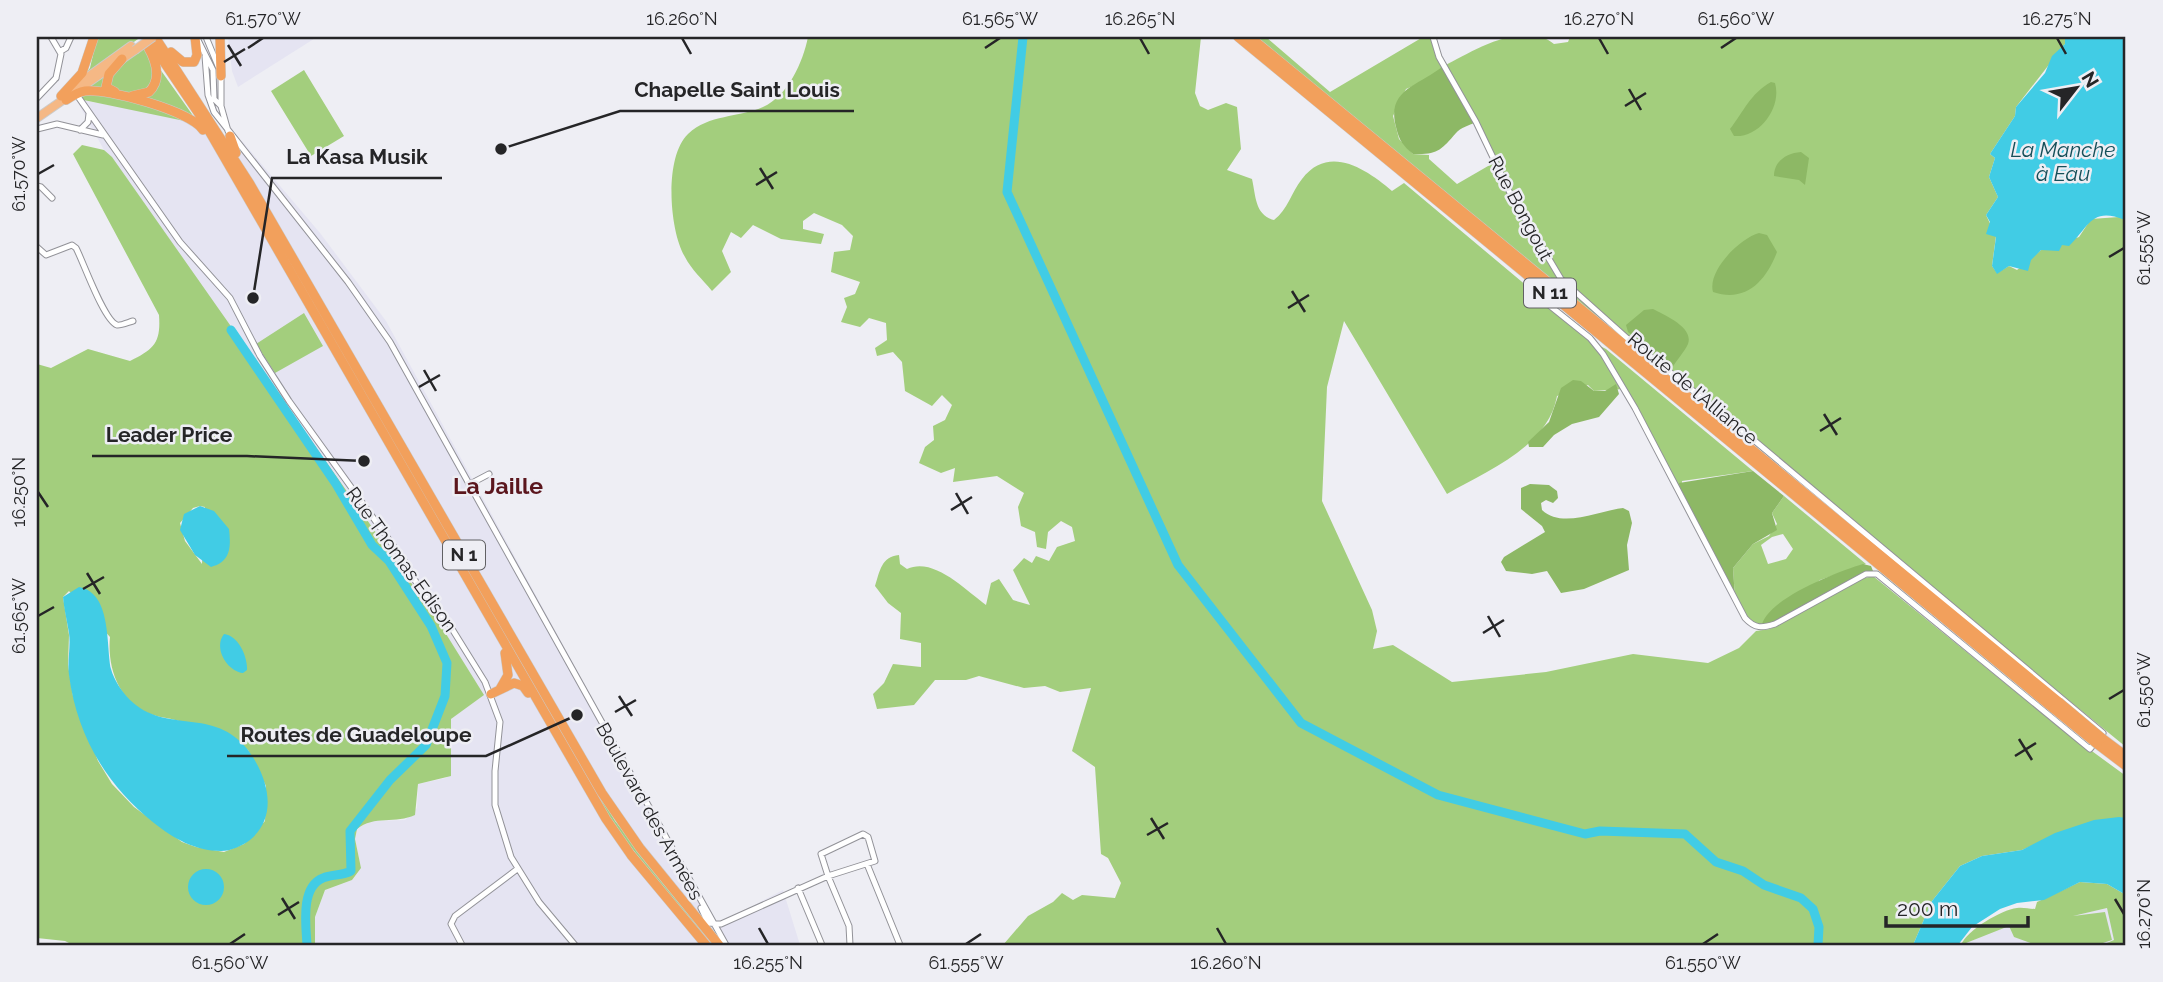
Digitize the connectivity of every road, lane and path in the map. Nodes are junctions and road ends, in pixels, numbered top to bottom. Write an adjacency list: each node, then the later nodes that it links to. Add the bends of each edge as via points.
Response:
1 (51, 37): 13 (street)
2 (71, 37): 13 (street)
3 (94, 37): 22 (highway, via 82,73)
4 (144, 37): 12 (main road, bridge); 15 (highway, via 157,73 149,92 130,96 107,89 106,78); 33 (highway, N 1)
5 (196, 37): 11 (highway, via 197,55 190,64); 14 (street)
6 (206, 37): 16 (street)
7 (220, 37): 16 (highway)
8 (1238, 37): 49 (highway, Route de l'Alliance / N 11)
9 (1250, 37): 49 (highway, Route de l'Alliance / N 11)
10 (1433, 37): 36 (street, Rue Bongout, via 1441,62 1511,195 1561,279 2103,732 2091,749 1877,574 1866,573 1775,624 1752,625 1603,354)
11 (156, 38): 12 (main road, bridge); 33 (highway, N 1)
12 (133, 48): 15 (main road); 22 (main road)
13 (61, 51): 17 (street)
14 (205, 56): 19 (street); 30 (street, via 210,102)
15 (122, 59): 22 (main road)
16 (221, 76): 20 (street)
17 (56, 78): 18 (street); 21 (street)
18 (69, 83)
19 (213, 83): 20 (street); 24 (street, via 214,100)
20 (220, 90): 24 (street)
21 (37, 98)
22 (63, 98): 26 (main road); 33 (highway, via 92,91 139,100 192,119)
23 (79, 98): 25 (street, Rue Thomas Edison)
24 (222, 109): 30 (street); 31 (street, Boulevard des Armées)
25 (88, 111): 28 (street, via 89,120); 29 (street, Rue Thomas Edison)
26 (37, 116)
27 (37, 129): 28 (street, via 57,124)
28 (80, 130): 29 (street)
29 (103, 135): 48 (street, Rue Thomas Edison, via 180,242 230,299 289,401)
30 (230, 136): 31 (street, Boulevard des Armées); 33 (highway)
31 (239, 146): 41 (street, Boulevard des Armées, via 374,317)
32 (37, 186): 34 (street)
33 (245, 186): 38 (highway, N 1); 39 (highway, N 1)
34 (51, 198)
35 (37, 247): 37 (street, via 46,255 72,245 76,248 96,298 114,323)
36 (1534, 293)
37 (133, 321)
38 (389, 443): 43 (highway); 46 (highway, N 1)
39 (412, 466): 42 (highway); 46 (highway, N 1)
40 (489, 474): 41 (street)
41 (470, 484): 57 (street, Boulevard des Armées)
42 (439, 498)
43 (417, 509)
44 (454, 525): 46 (highway)
45 (439, 545): 46 (highway)
46 (478, 589): 47 (highway, N 1); 61 (highway, N 1, via 614,813)
47 (483, 608): 48 (highway, via 508,660 508,675); 50 (highway, N 1)
48 (495, 692): 50 (highway, via 514,683 523,686); 54 (street, Rue Thomas Edison, via 501,730 495,805)
49 (2057, 706): 51 (highway, Route de l'Alliance / N 11, bridge); 52 (highway, Route de l'Alliance / N 11, bridge)
50 (566, 753): 60 (highway, N 1, via 631,855)
51 (2126, 756)
52 (2126, 766)
53 (867, 864): 55 (street); 55 (street, via 876,858 863,834 821,854); 65 (street)
54 (516, 870): 58 (street, via 455,916 451,924); 59 (street, Rue Thomas Edison)
55 (828, 876): 56 (street); 64 (street, via 849,926)
56 (798, 888): 57 (street); 63 (street)
57 (715, 925): 62 (street, Boulevard des Armées)
58 (462, 945)
59 (575, 945)
60 (706, 945)
61 (719, 945)
62 (726, 945)
63 (822, 945)
64 (850, 945)
65 (900, 945)

